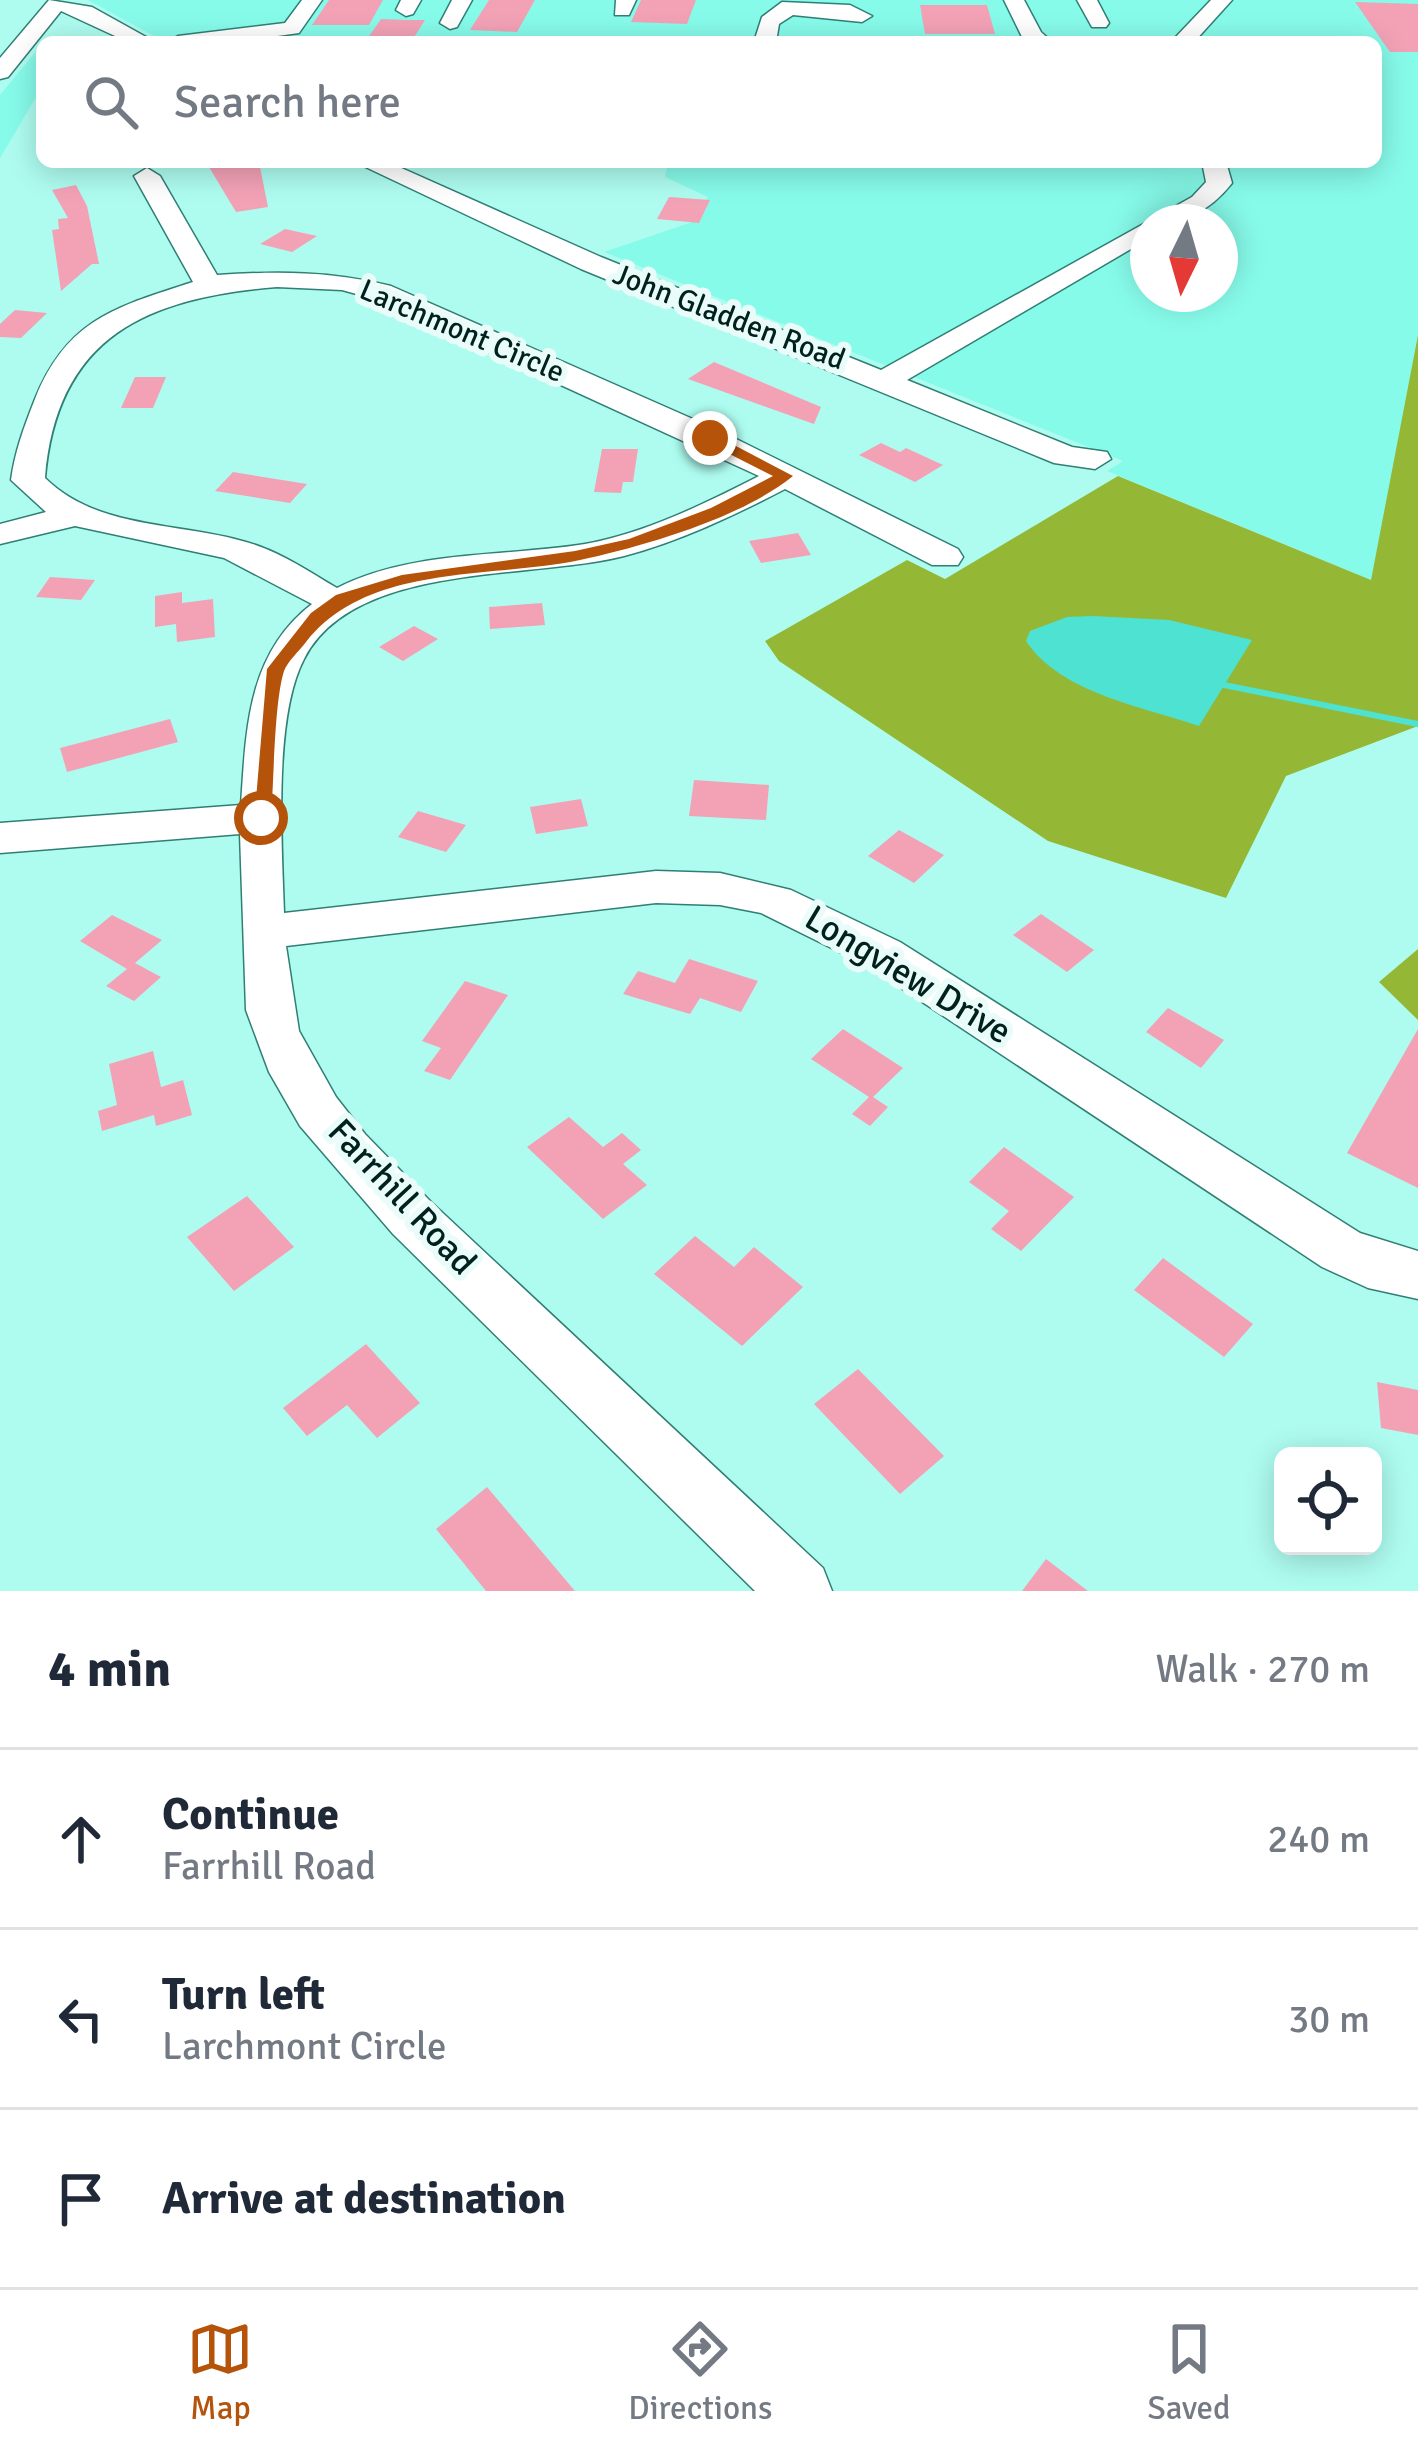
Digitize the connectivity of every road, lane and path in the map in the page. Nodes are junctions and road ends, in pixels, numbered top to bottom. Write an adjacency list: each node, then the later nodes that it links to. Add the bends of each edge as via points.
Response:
1 (312, 0): 12 (street)
2 (462, 0): 9 (street)
3 (1087, 0): 10 (street)
4 (1222, 0): 16 (street)
5 (59, 2): 11 (street); 13 (street)
6 (1007, 7): 15 (street)
7 (785, 11): 8 (street); 14 (street, via 769,21)
8 (862, 16)
9 (450, 23)
10 (1099, 23)
11 (42, 35)
12 (289, 35)
13 (133, 36)
14 (766, 36)
15 (1032, 36)
16 (1188, 36)
17 (36, 40): 18 (street)
18 (0, 72)
19 (380, 168): 25 (street, John Gladden Road)
20 (1215, 168): 22 (street, via 1219,183)
21 (147, 176): 24 (street)
22 (1197, 204)
23 (1130, 238): 25 (street)
24 (209, 286): 27 (street, Larchmont Circle, via 294,279 381,292); 28 (street, Larchmont Circle, via 119,317 76,349 31,449)
25 (887, 380): 26 (street, John Gladden Road, via 1066,456)
26 (1095, 459)
27 (785, 476): 32 (street, Larchmont Circle); 33 (street, Farrhill Road, via 634,542 402,580)
28 (28, 480): 29 (street); 30 (street, via 42,499)
29 (0, 501)
30 (73, 516): 31 (street); 33 (street, via 241,552)
31 (0, 534)
32 (945, 557)
33 (335, 603): 34 (street, Farrhill Road, via 299,633 276,669)
34 (261, 818): 35 (street); 36 (street, Farrhill Road)
35 (0, 838)
36 (266, 932): 37 (street, Longview Drive, via 656,887 755,893 884,954 1341,1250); 38 (street, Farrhill Road, via 272,1023 346,1144)
37 (1418, 1275)
38 (800, 1591)

